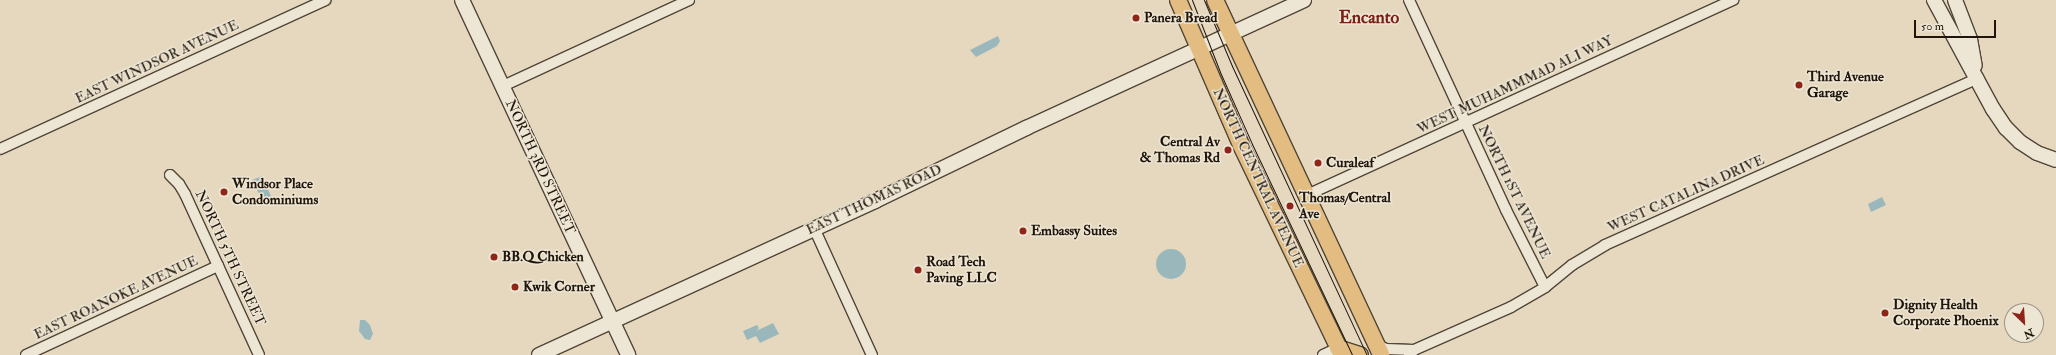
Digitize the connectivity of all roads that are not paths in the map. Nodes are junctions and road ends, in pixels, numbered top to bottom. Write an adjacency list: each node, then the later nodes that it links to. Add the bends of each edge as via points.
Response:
1 (326, 0): 16 (street, EAST WINDSOR AVENUE)
2 (462, 0): 14 (main road, NORTH 3RD STREET)
3 (689, 0): 14 (street)
4 (1178, 0): 12 (main road, NORTH CENTRAL AVENUE)
5 (1215, 0): 11 (main road)
6 (1304, 0): 11 (main road, EAST THOMAS ROAD)
7 (1409, 0): 15 (street, NORTH 1ST AVENUE)
8 (1733, 0): 15 (street, WEST MUHAMMMAD ALI WAY)
9 (1934, 0): 13 (main road)
10 (1955, 0): 13 (main road, via 1970,39)
11 (1231, 34): 12 (main road, EAST THOMAS ROAD); 19 (main road)
12 (1204, 47): 20 (main road, EAST THOMAS ROAD); 25 (main road, NORTH CENTRAL AVENUE, via 1241,145)
13 (1978, 78): 17 (main road, via 1993,109 2006,128 2020,142 2037,153); 22 (street, WEST CATALINA DRIVE, via 1605,245 1572,265)
14 (503, 86): 23 (main road, NORTH 3RD STREET)
15 (1465, 122): 19 (street, WEST MUHAMMMAD ALI WAY); 22 (street, NORTH 1ST AVENUE)
16 (0, 149)
17 (2056, 160)
18 (170, 175): 21 (street, NORTH 5TH STREET, via 182,189)
19 (1307, 195): 24 (main road)
20 (814, 228): 23 (main road, EAST THOMAS ROAD); 31 (street)
21 (218, 266): 27 (street, EAST ROANOKE AVENUE); 28 (street, NORTH 5TH STREET)
22 (1545, 287): 26 (street, WEST CATALINA DRIVE, via 1511,307)
23 (612, 320): 29 (main road, EAST THOMAS ROAD); 30 (main road, NORTH 3RD STREET)
24 (1378, 350): 26 (street, WEST CATALINA DRIVE, via 1386,348)
25 (1340, 351): 32 (street); 33 (main road)
26 (1412, 353)
27 (26, 355)
28 (259, 355)
29 (539, 355)
30 (628, 355)
31 (872, 355)
32 (1323, 355)
33 (1360, 355)

